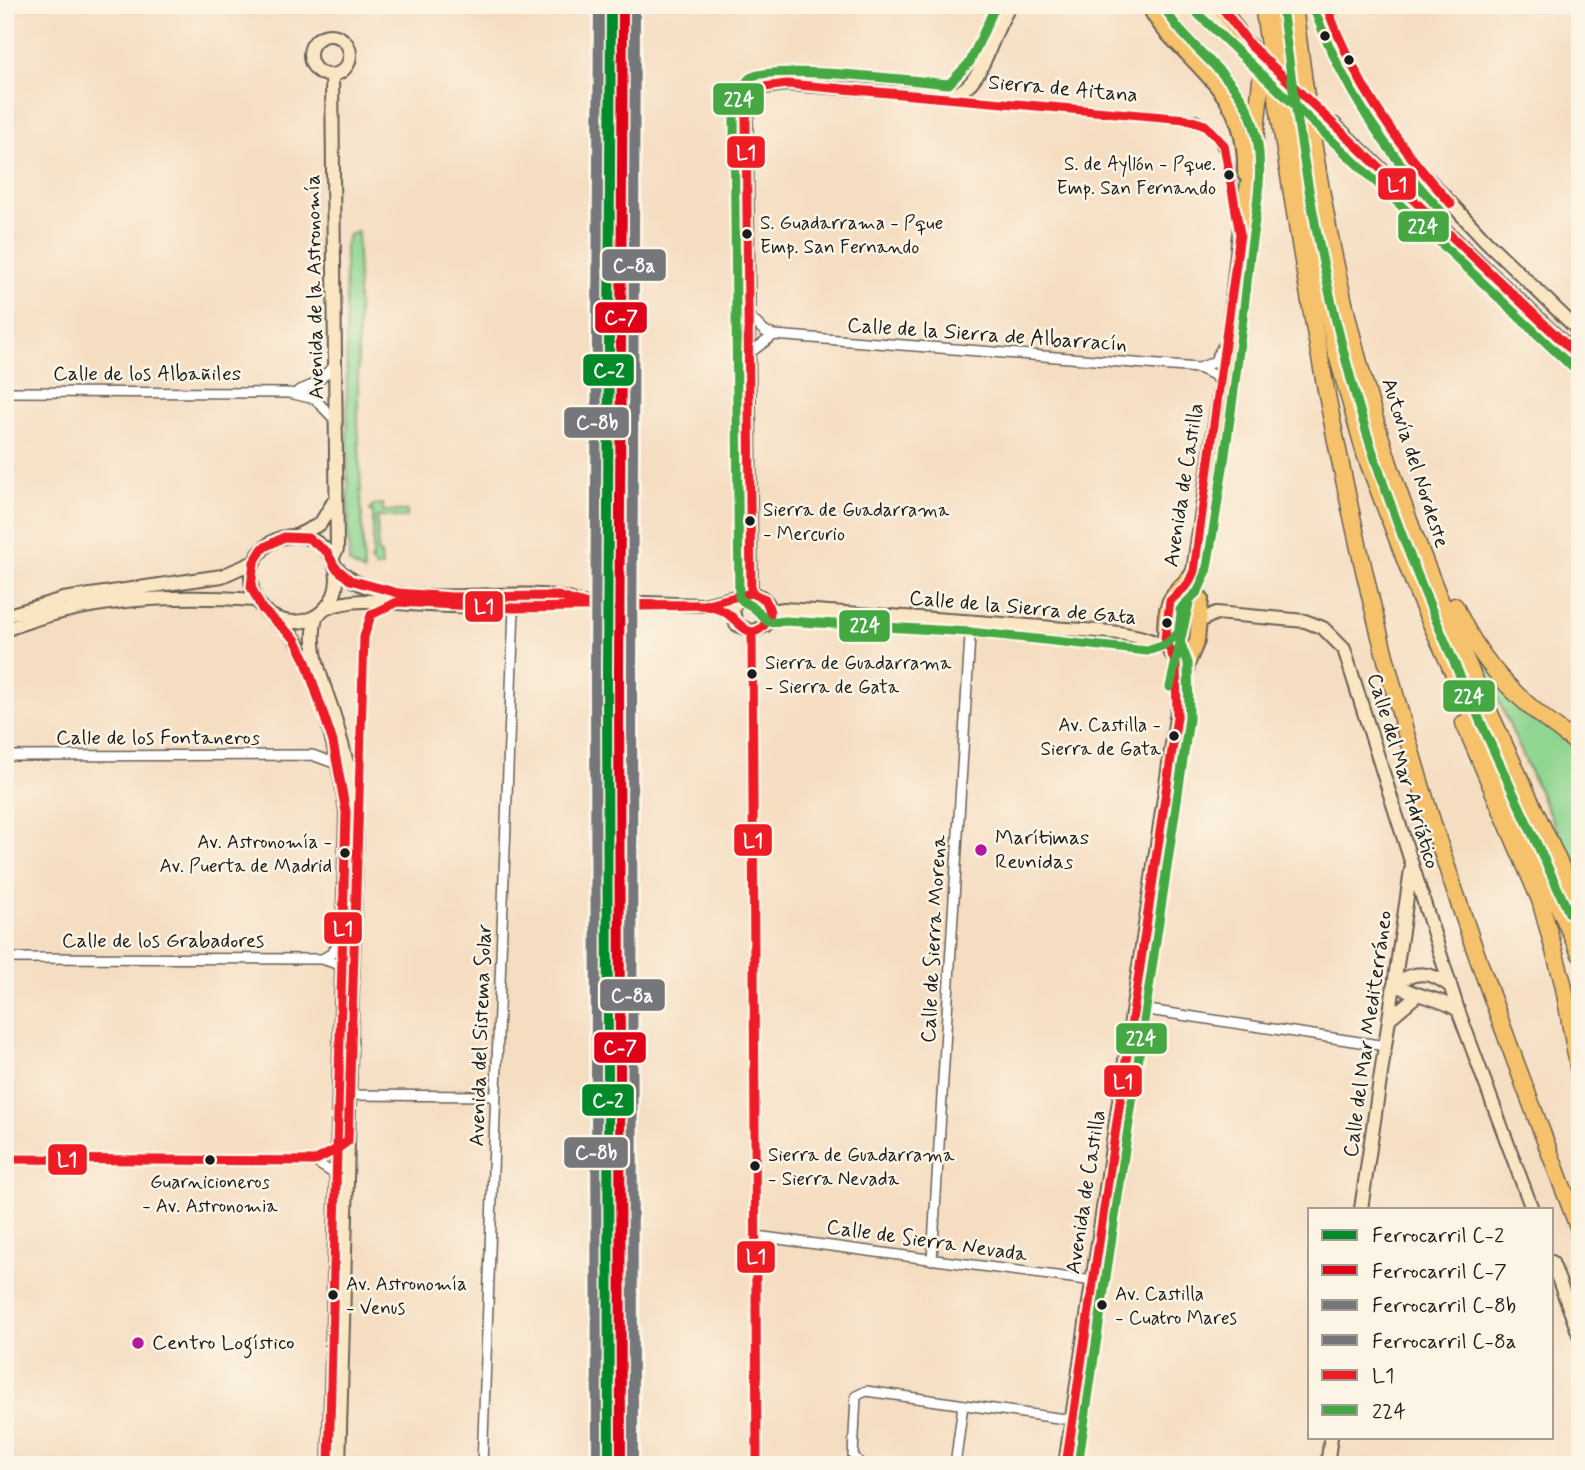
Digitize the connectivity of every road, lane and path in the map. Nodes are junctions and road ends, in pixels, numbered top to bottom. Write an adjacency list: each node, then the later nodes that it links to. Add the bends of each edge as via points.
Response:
1 (1011, 5): 13 (street, via 973,81 960,93)
2 (1149, 5): 16 (main road, via 1163,29 1224,94 1241,123 1246,150)
3 (1206, 5): 10 (street)
4 (1220, 5): 10 (highway)
5 (1262, 5): 16 (highway, via 1263,80); 91 (highway, via 1340,466 1395,694 1489,987)
6 (1276, 5): 40 (highway, Autovía del Nordeste, via 1306,201 1335,348 1366,457)
7 (1294, 5): 29 (highway, Autovía del Nordeste, via 1323,199 1354,342)
8 (1317, 5): 14 (highway, via 1340,60)
9 (1326, 5): 14 (street)
10 (1238, 32): 11 (street)
11 (1250, 45)
12 (332, 75): 23 (street, Avenida de la Astronomía)
13 (945, 98): 16 (street, Sierra de Aitana, via 1196,120 1212,131 1227,152); 17 (street, Sierra de Aitana, via 786,84 757,88 746,118)
14 (1369, 104): 18 (street, via 1425,177)
15 (1334, 124): 22 (street)
16 (1241, 226): 19 (main road)
17 (747, 312): 20 (street); 21 (street)
18 (1580, 332)
19 (1229, 333): 24 (street, via 1214,362); 25 (main road)
20 (774, 335): 21 (street); 24 (street, Calle de la Sierra de Albarracín)
21 (747, 355): 35 (street)
22 (1580, 358)
23 (335, 365): 27 (street, Calle de los Albañiles, via 315,384); 28 (street, Avenida de la Astronomía)
24 (1198, 369): 25 (street, via 1214,375)
25 (1221, 386): 34 (main road, Avenida de Castilla, via 1194,571); 38 (street, Avenida de Castilla, via 1224,405)
26 (5, 392): 27 (street, Calle de los Albañiles)
27 (289, 393): 28 (street, Calle de los Albañiles, via 315,399)
28 (335, 420): 30 (street, Avenida de la Astronomía)
29 (1385, 451): 61 (highway, via 1478,650 1532,712); 66 (highway, Autovía del Nordeste, via 1448,616)
30 (336, 498): 31 (street, via 320,524); 33 (street, Avenida de la Astronomía)
31 (296, 536): 32 (street, via 273,541); 33 (street, via 320,544)
32 (254, 562): 41 (street, via 251,587); 47 (street, via 222,576 63,599)
33 (334, 563): 36 (street, via 350,580 384,590); 46 (street, via 334,596)
34 (1180, 590): 38 (main road, via 1194,591); 53 (main road, Avenida de Castilla, via 1170,601)
35 (751, 593): 39 (street); 45 (street, via 765,599)
36 (492, 597): 37 (street); 44 (street)
37 (538, 597): 42 (street, via 558,596); 44 (street)
38 (1200, 597): 49 (street, Calle del Mar Adriático, via 1217,606); 52 (main road, Avenida de Castilla)
39 (738, 599): 43 (street); 50 (street)
40 (1420, 599): 68 (highway, Autovía del Nordeste); 81 (highway, via 1440,668 1540,900 1563,983)
41 (255, 600): 48 (street); 54 (street, via 149,599 65,611)
42 (584, 604): 43 (street, bridge); 44 (street)
43 (703, 605): 50 (street)
44 (514, 607): 46 (street, via 364,600 346,601); 83 (street, Avenida del Sistema Solar)
45 (771, 611): 51 (street, Calle de la Sierra de Gata); 55 (street, via 766,625)
46 (321, 613): 48 (street, via 294,623); 60 (street, via 313,636 314,655)
47 (5, 616)
48 (272, 617): 60 (street, via 295,639)
49 (1268, 617): 52 (street, Calle del Mar Adriático, via 1216,613); 65 (street, Calle del Mar Adriático, via 1322,628 1344,649)
50 (733, 618): 55 (street)
51 (971, 620): 56 (street, Calle de la Sierra de Gata); 93 (street, Calle de Sierra Morena)
52 (1200, 621): 58 (main road, Avenida de Castilla)
53 (1167, 626): 56 (street, Calle de la Sierra de Gata); 57 (main road, Avenida de Castilla, via 1165,643)
54 (5, 630)
55 (752, 632): 92 (street)
56 (1147, 639): 57 (street, Calle de la Sierra de Gata)
57 (1170, 652): 58 (main road); 59 (main road, Avenida de Castilla, via 1176,664)
58 (1191, 653): 59 (main road, Avenida de Castilla)
59 (1177, 717): 76 (main road, Avenida de Castilla)
60 (336, 738): 62 (street); 64 (street); 74 (street, via 356,811)
61 (1580, 745)
62 (312, 755): 63 (street, Calle de los Fontaneros); 64 (street, Calle de los Fontaneros)
63 (5, 756)
64 (337, 764): 67 (street, via 346,812)
65 (1412, 865): 72 (street, Calle del Mar Mediterráneo); 73 (street, Calle del Mar Adriático)
66 (1580, 908)
67 (341, 940): 70 (street); 71 (street)
68 (1580, 954)
69 (5, 958): 70 (street, Calle de los Grabadores)
70 (322, 959): 71 (street, Calle de los Grabadores)
71 (340, 965): 74 (street); 80 (street)
72 (1395, 983): 73 (street, via 1426,973); 75 (street); 78 (street, Calle del Mar Mediterráneo)
73 (1450, 986): 77 (street, Calle del Mar Adriático)
74 (352, 994): 82 (street)
75 (1416, 996): 77 (street, via 1438,999); 78 (street)
76 (1135, 1007): 79 (street); 95 (main road, Avenida de Castilla)
77 (1458, 1010): 90 (street, Calle del Mar Adriático)
78 (1390, 1018): 79 (street, Calle del Mar Mediterráneo)
79 (1386, 1046): 89 (street, Calle del Mar Mediterráneo)
80 (338, 1076): 82 (street); 84 (street)
81 (1580, 1077)
82 (350, 1093): 83 (street); 84 (street); 85 (street)
83 (495, 1096): 102 (street, Avenida del Sistema Solar)
84 (338, 1105): 85 (street)
85 (342, 1145): 87 (street); 88 (street); 101 (street)
86 (5, 1160): 87 (street)
87 (314, 1161): 88 (street)
88 (336, 1175): 100 (street)
89 (1361, 1208)
90 (1532, 1208)
91 (1580, 1232)
92 (756, 1236): 93 (street, Calle de Sierra Nevada); 103 (street)
93 (932, 1260): 95 (street, Calle de Sierra Nevada)
94 (1554, 1267): 96 (street)
95 (1094, 1280): 98 (main road, Avenida de Castilla)
96 (1580, 1337)
97 (963, 1405): 98 (street); 104 (street, via 866,1391 856,1396 853,1455); 105 (street)
98 (1072, 1420): 106 (main road, Avenida de Castilla)
99 (1331, 1438): 107 (street)
100 (329, 1465)
101 (339, 1465)
102 (482, 1465)
103 (757, 1465)
104 (861, 1465)
105 (955, 1465)
106 (1066, 1465)
107 (1327, 1465)

